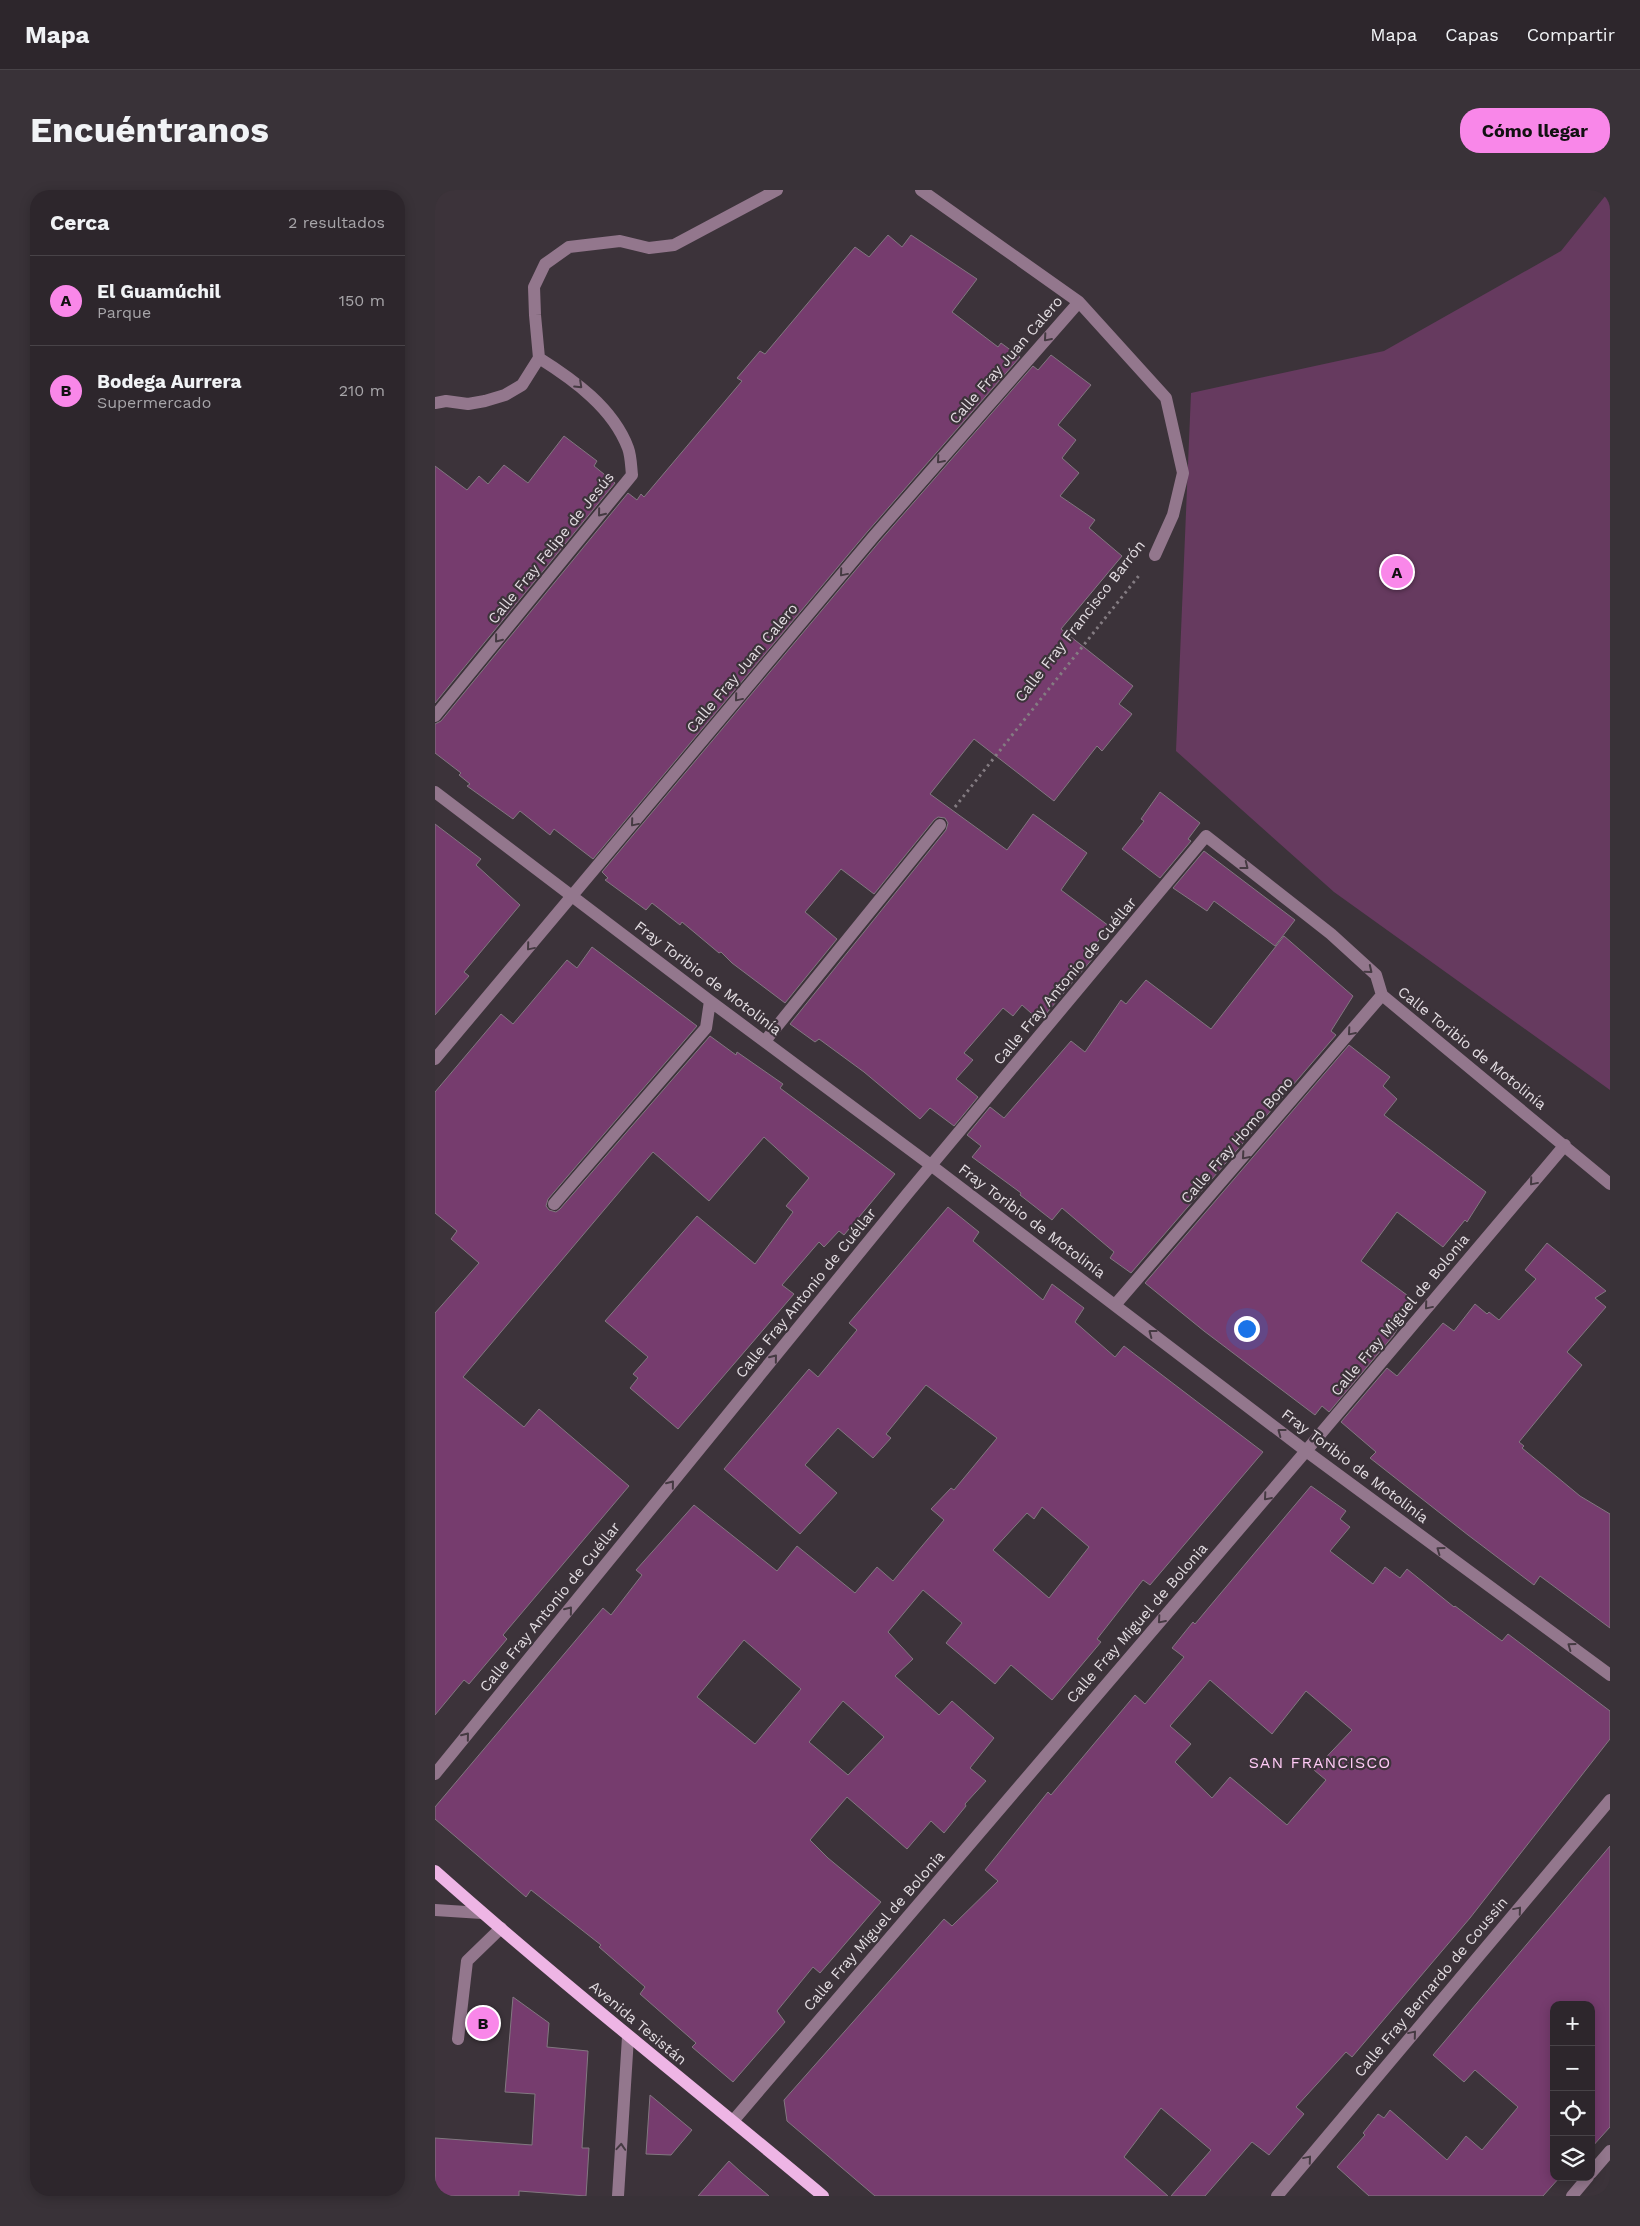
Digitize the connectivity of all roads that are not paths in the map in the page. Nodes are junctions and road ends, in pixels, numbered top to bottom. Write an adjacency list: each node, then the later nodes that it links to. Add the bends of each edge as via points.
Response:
1 (777, 190): 4 (street, via 673,245 649,248 620,241 569,246 545,264 535,287)
2 (921, 190): 3 (street, Calle Fray Francisco Barrón)
3 (1079, 302): 7 (street, Calle Fray Francisco Barrón, via 1166,398 1183,473 1173,515); 12 (street, Calle Fray Juan Calero, one-way to 12, via 874,536)
4 (539, 358): 6 (street, via 522,385 505,395 468,404); 8 (street, Calle Fray Felipe de Jesús, one-way to 8, via 577,383 615,424 629,449 632,475)
5 (435, 392): 6 (street)
6 (441, 402)
7 (1155, 554)
8 (435, 716)
9 (435, 792): 12 (street, Fray Toribio de Motolinía)
10 (940, 825): 15 (street)
11 (1207, 836): 13 (street, Calle Toribio de Motolinía, one-way to 13, via 1331,934 1376,975); 18 (street, Calle Fray Antonio de Cuéllar)
12 (573, 896): 14 (street, Fray Toribio de Motolinía); 16 (street, Calle Fray Juan Calero, one-way to 16)
13 (1383, 996): 17 (street, Calle Toribio de Motolinía); 21 (street, Calle Fray Homo Bono, one-way to 21)
14 (710, 1001): 15 (street, Fray Toribio de Motolinía); 20 (street, via 706,1028)
15 (765, 1041): 18 (street, Fray Toribio de Motolinía)
16 (435, 1059)
17 (1565, 1145): 19 (street, Calle Toribio de Motolinía); 22 (street, Calle Fray Miguel de Bolonia, one-way to 22)
18 (932, 1166): 21 (street, Fray Toribio de Motolinía); 24 (street, Calle Fray Antonio de Cuéllar, one-way to 18)
19 (1610, 1184)
20 (555, 1204)
21 (1115, 1305): 22 (street, Fray Toribio de Motolinía, one-way to 21)
22 (1306, 1451): 23 (street, Fray Toribio de Motolinía, one-way to 22); 32 (street, Calle Fray Miguel de Bolonia, one-way to 32)
23 (1610, 1675)
24 (435, 1774)
25 (1610, 1800): 38 (street, Calle Fray Bernardo de Coussin, one-way to 25)
26 (435, 1871): 28 (main road, Avenida Tesistán)
27 (435, 1910): 28 (street)
28 (482, 1913): 29 (main road, Avenida Tesistán)
29 (501, 1928): 30 (main road, Avenida Tesistán); 31 (street, via 467,1961)
30 (628, 2037): 32 (main road, Avenida Tesistán); 36 (street, one-way to 30)
31 (458, 2039)
32 (733, 2121): 37 (main road, Avenida Tesistán)
33 (1610, 2151): 34 (street)
34 (1595, 2168)
35 (1585, 2181): 39 (street)
36 (618, 2196)
37 (823, 2196)
38 (1277, 2196)
39 (1572, 2196)

